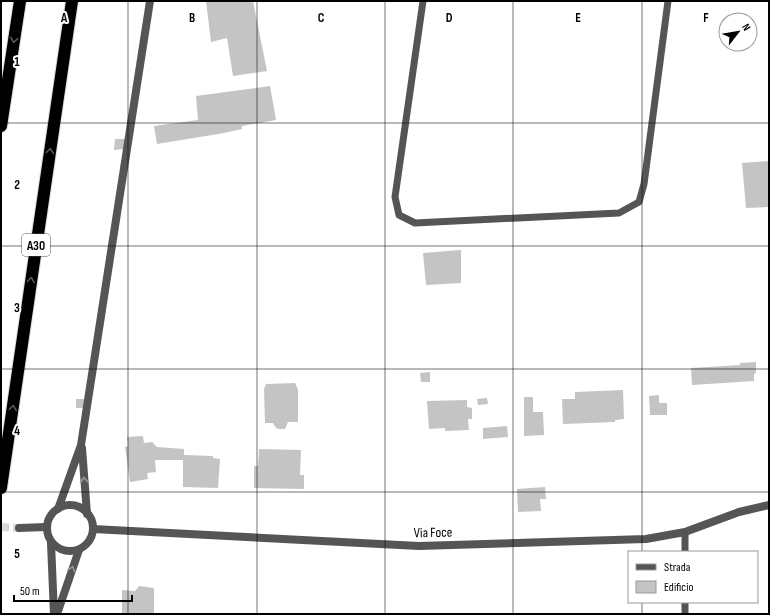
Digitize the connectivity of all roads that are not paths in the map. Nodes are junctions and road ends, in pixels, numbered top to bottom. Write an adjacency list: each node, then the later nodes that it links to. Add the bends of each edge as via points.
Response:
1 (20, 1): 6 (highway, one-way to 6)
2 (72, 1): 8 (highway, A30, one-way to 2)
3 (150, 1): 7 (street)
4 (423, 1): 5 (lane, via 395,197 399,216 415,224 619,212 639,202 644,184)
5 (668, 1)
6 (1, 126)
7 (81, 445): 10 (street); 11 (street, one-way to 7)
8 (1, 488)
9 (769, 505): 15 (street, Via Foce, via 739,512)
10 (58, 509): 11 (street, via 68,505); 12 (street, via 50,517)
11 (87, 514): 14 (street)
12 (46, 527): 13 (street); 16 (street)
13 (19, 528)
14 (93, 529): 15 (street, Via Foce, via 419,546 646,539); 17 (street, via 89,541)
15 (685, 532): 18 (lane)
16 (52, 543): 17 (street, via 64,551); 20 (street)
17 (79, 550): 20 (street, one-way to 17)
18 (685, 551)
19 (685, 603): 21 (lane)
20 (56, 614)
21 (685, 614)

